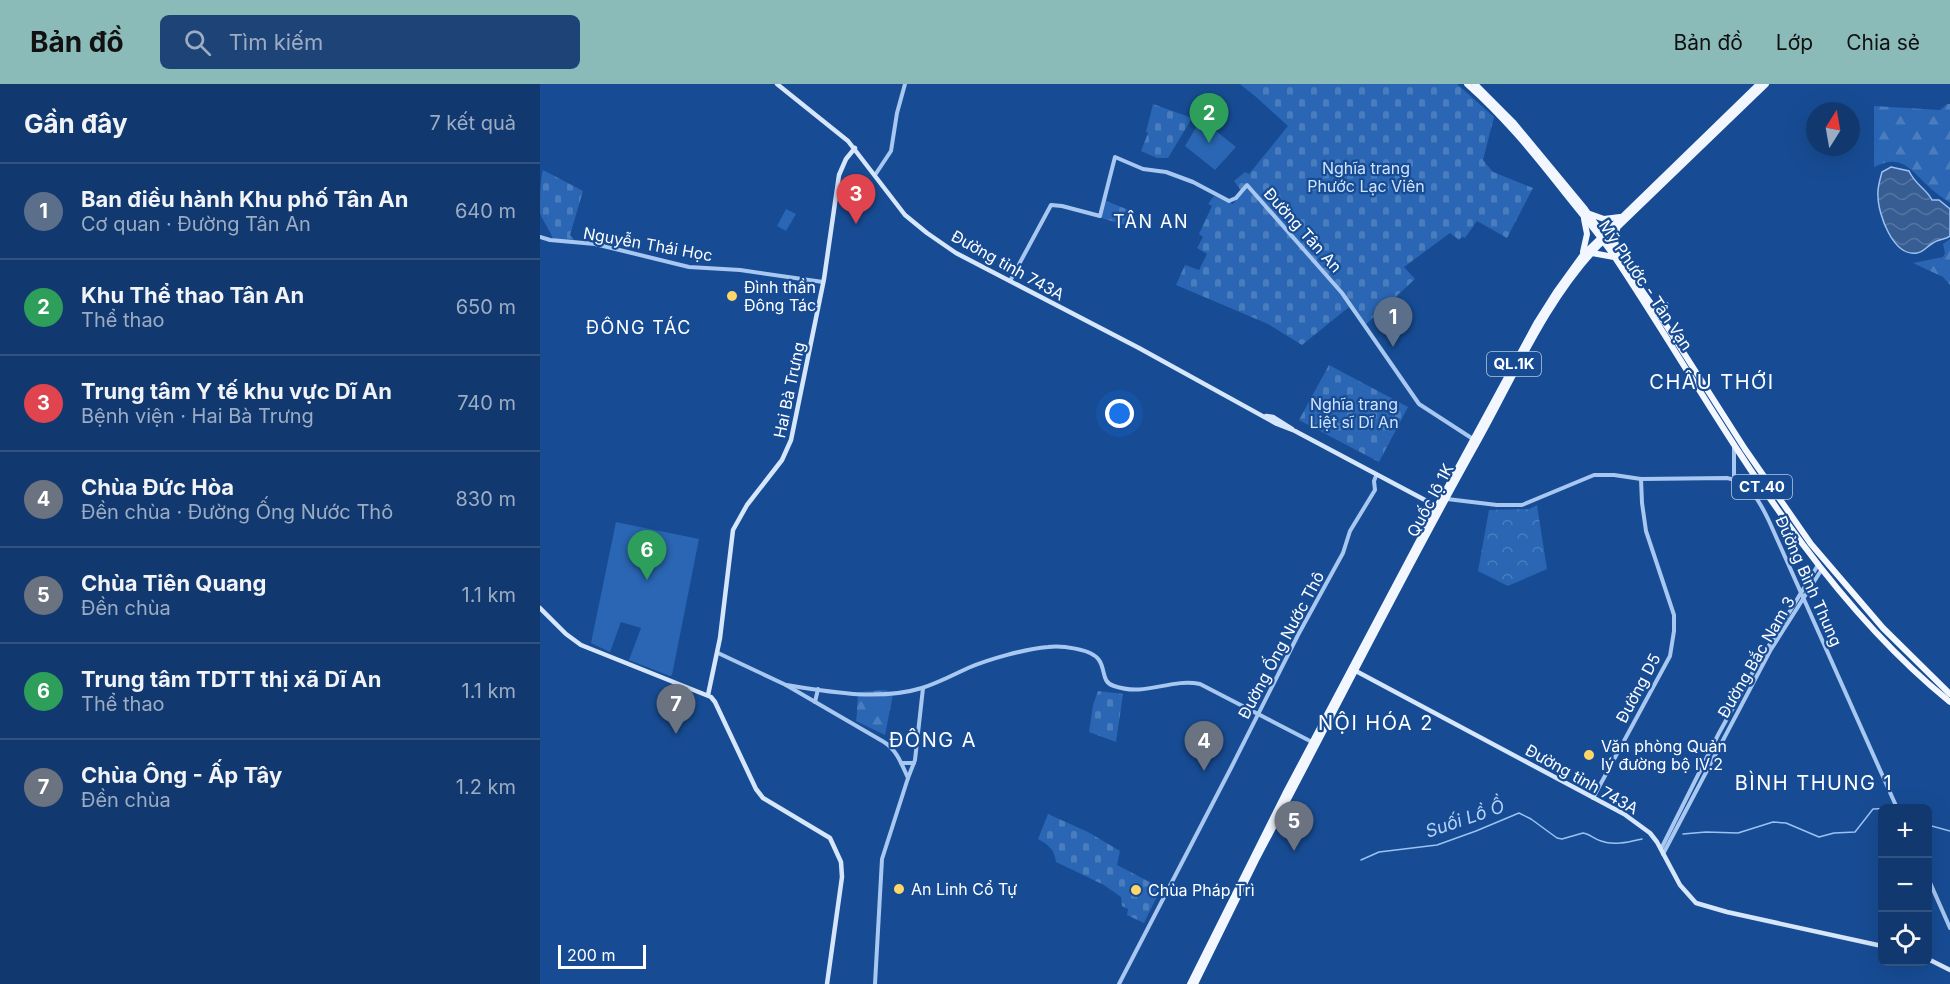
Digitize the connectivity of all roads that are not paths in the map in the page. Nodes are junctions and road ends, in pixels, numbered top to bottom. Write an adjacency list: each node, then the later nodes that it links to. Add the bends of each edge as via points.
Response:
1 (777, 84): 7 (main road, Đường tỉnh 743A)
2 (905, 84): 8 (street, via 891,152)
3 (1467, 84): 9 (main road, Mỹ Phước - Tân Vạn / CT.40, via 1523,140)
4 (1475, 84): 9 (main road, Mỹ Phước - Tân Vạn / CT.40, via 1531,142)
5 (1759, 84): 10 (main road, Quốc lộ 1K / QL.1K)
6 (1766, 84): 11 (main road, Quốc lộ 1K / QL.1K)
7 (855, 148): 8 (main road, Đường tỉnh 743A); 18 (main road, Hai Bà Trưng, via 839,175)
8 (875, 175): 17 (main road, Đường tỉnh 743A, via 915,225 956,253)
9 (1585, 214): 10 (main road, via 1604,219); 13 (main road, Mỹ Phước - Tân Vạn / CT.40); 16 (main road, via 1587,234)
10 (1624, 215): 13 (main road, Quốc lộ 1K / QL.1K)
11 (1617, 229): 13 (main road, Quốc lộ 1K / QL.1K); 15 (main road)
12 (540, 237): 18 (street, Nguyễn Thái Học, via 595,244 689,267)
13 (1603, 238): 14 (main road, Quốc lộ 1K / QL.1K); 15 (main road, Mỹ Phước - Tân Vạn / CT.40); 16 (main road, Quốc lộ 1K / QL.1K)
14 (1592, 253): 15 (main road); 21 (main road, Quốc lộ 1K / QL.1K, via 1542,324)
15 (1616, 255): 20 (main road, Mỹ Phước - Tân Vạn / CT.40); 22 (main road, Mỹ Phước - Tân Vạn / CT.40)
16 (1582, 256): 21 (main road, Quốc lộ 1K / QL.1K, via 1537,322)
17 (1010, 280): 21 (street, Đường Tân An, via 1051,205 1100,216 1115,157 1143,169 1166,172 1229,201 1247,185 1342,292 1419,404); 23 (main road, Đường tỉnh 743A)
18 (823, 282): 34 (main road, Hai Bà Trưng, via 792,440 733,530)
19 (1666, 305): 20 (main road)
20 (1657, 311): 22 (main road, Mỹ Phước - Tân Vạn / CT.40)
21 (1475, 441): 26 (main road, Quốc lộ 1K / QL.1K)
22 (1739, 449): 25 (street); 28 (main road, Mỹ Phước - Tân Vạn / CT.40); 32 (main road, Mỹ Phước - Tân Vạn / CT.40, via 1811,544)
23 (1376, 476): 27 (main road, Đường tỉnh 743A); 43 (street, Đường Ống Nước Thô, via 1374,490 1350,531 1343,553)
24 (1641, 479): 25 (street); 26 (street, via 1594,475 1522,505); 48 (street, Đường D5, via 1646,531 1671,604 1674,631 1670,656)
25 (1734, 479): 29 (street, Đường Bình Thung, via 1748,488 1765,512)
26 (1443, 499): 27 (main road, Quốc lộ 1K / QL.1K)
27 (1439, 508): 35 (main road, Quốc lộ 1K / QL.1K)
28 (1821, 567): 29 (street, Đường Bắc Nam 3); 30 (street, Đường Bắc Nam 3); 33 (main road, Mỹ Phước - Tân Vạn / CT.40)
29 (1800, 593): 30 (street, Đường Bình Thung); 50 (street, Đường Bắc Nam 3, via 1721,730)
30 (1803, 599): 49 (street, Đường Bình Thung); 50 (street, Đường Bắc Nam 3, via 1765,660)
31 (540, 608): 40 (main road, via 581,645)
32 (1888, 634): 33 (main road); 39 (main road, Mỹ Phước - Tân Vạn / CT.40)
33 (1882, 641): 42 (main road, Mỹ Phước - Tân Vạn / CT.40)
34 (718, 653): 36 (street); 40 (main road, Hai Bà Trưng)
35 (1354, 670): 44 (main road, Quốc lộ 1K / QL.1K); 48 (main road, Đường tỉnh 743A)
36 (786, 685): 38 (street); 41 (street)
37 (923, 688): 38 (street, via 867,695); 43 (street, via 993,660 1062,646 1096,657 1105,678 1115,687 1136,691 1195,683); 46 (street)
38 (818, 689): 41 (street)
39 (1950, 694)
40 (708, 695): 57 (main road, via 763,798 830,838 837,852 842,877)
41 (815, 702): 45 (street, via 889,745)
42 (1950, 702)
43 (1257, 714): 44 (street); 59 (street, Đường Ống Nước Thô)
44 (1314, 744): 52 (main road, Quốc lộ 1K / QL.1K)
45 (901, 763): 46 (street); 47 (street)
46 (914, 763): 47 (street)
47 (908, 778): 58 (street, via 882,859)
48 (1593, 798): 50 (main road, Đường tỉnh 743A, via 1642,826)
49 (1895, 804)
50 (1662, 852): 54 (main road, Đường tỉnh 743A, via 1680,885 1696,903)
51 (1932, 887): 53 (street)
52 (1232, 904): 60 (main road, Quốc lộ 1K / QL.1K); 61 (main road, Quốc lộ 1K / QL.1K)
53 (1950, 928)
54 (1878, 945)
55 (1932, 961): 56 (main road)
56 (1950, 970)
57 (827, 984)
58 (874, 984)
59 (1119, 984)
60 (1190, 984)
61 (1195, 984)

